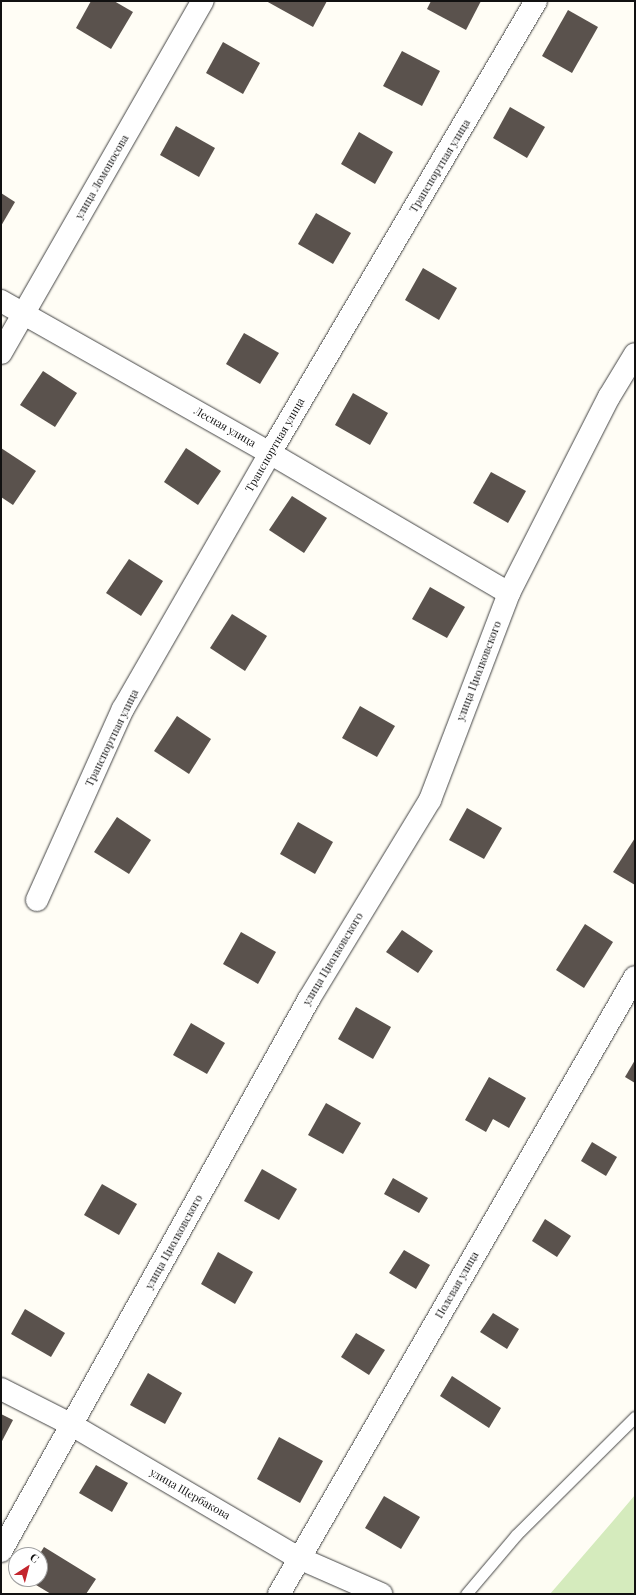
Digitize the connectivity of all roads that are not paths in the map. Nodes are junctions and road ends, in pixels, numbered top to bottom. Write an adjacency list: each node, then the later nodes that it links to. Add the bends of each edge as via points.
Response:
1 (203, 1): 4 (street, улица Ломоносова)
2 (536, 1): 7 (street, Транспортная улица)
3 (1, 300): 4 (street, Лесная улица)
4 (24, 313): 5 (street, улица Ломоносова); 7 (street, Лесная улица)
5 (1, 353)
6 (635, 354): 8 (street, улица Циолковского, via 609,397)
7 (270, 453): 8 (street, Лесная улица); 9 (street, Транспортная улица, via 123,709)
8 (509, 593): 13 (street, улица Циолковского, via 430,800 309,998)
9 (37, 900)
10 (635, 977): 15 (street, Полевая улица)
11 (1, 1390): 13 (street, улица Щербакова)
12 (635, 1417): 18 (lane, via 516,1535)
13 (72, 1425): 14 (street, улица Циолковского); 15 (street, улица Щербакова)
14 (1, 1551)
15 (299, 1558): 16 (street, Полевая улица); 17 (street, улица Щербакова)
16 (279, 1594)
17 (381, 1594)
18 (466, 1594)

